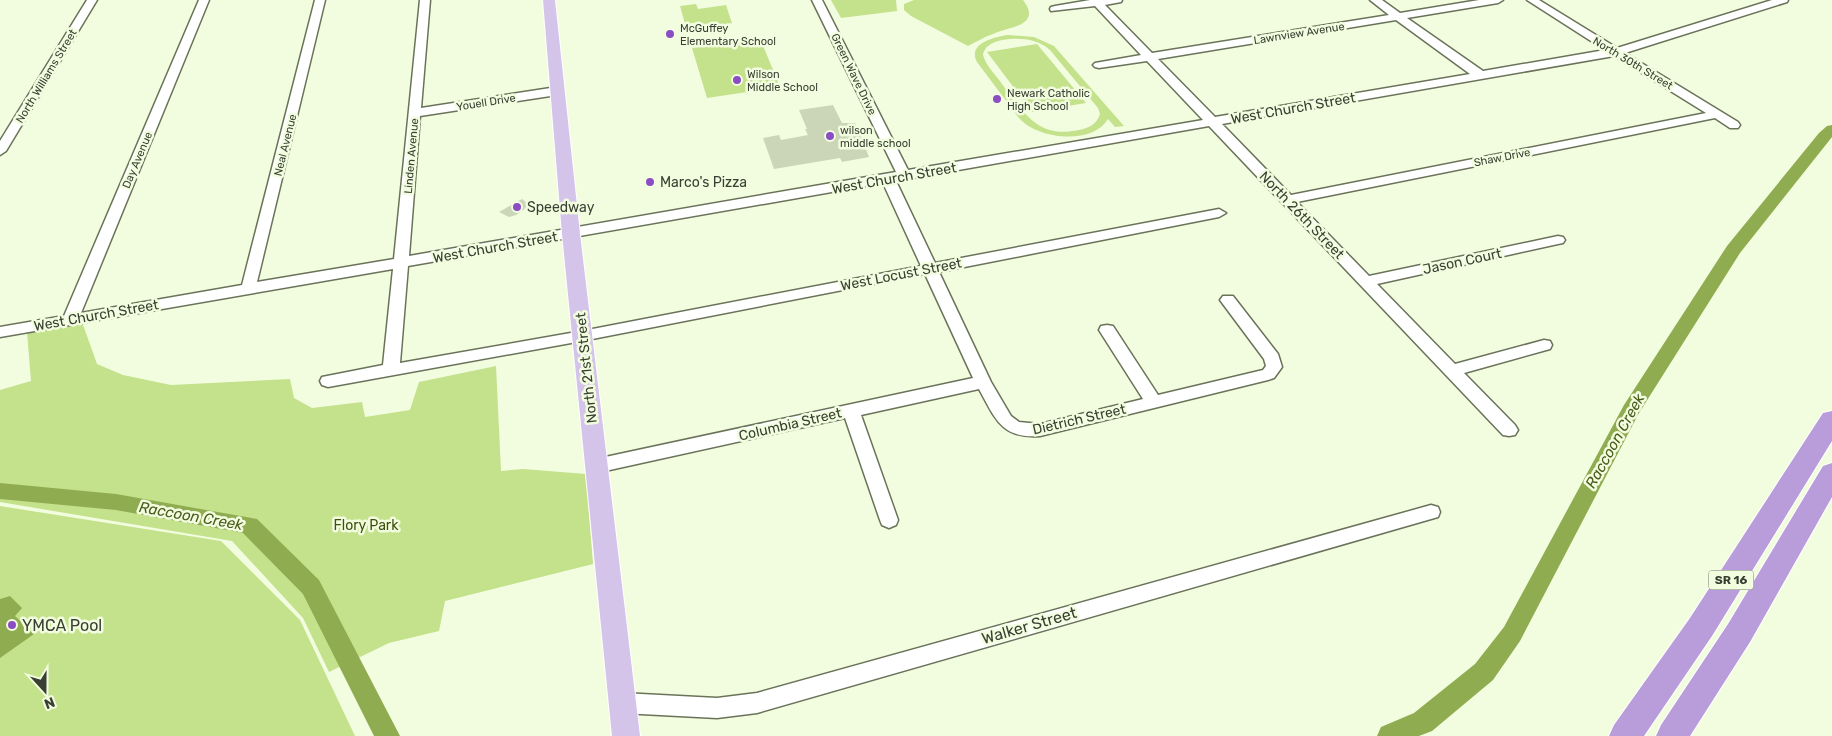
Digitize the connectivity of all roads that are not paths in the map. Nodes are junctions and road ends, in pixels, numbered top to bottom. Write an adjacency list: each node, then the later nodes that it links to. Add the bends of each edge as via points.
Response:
1 (92, 0): 24 (street, North Williams Street)
2 (204, 0): 35 (street, Day Avenue)
3 (320, 0): 33 (street, Neal Avenue)
4 (425, 0): 20 (street, Linden Avenue)
5 (548, 0): 19 (main road, North 21st Street)
6 (817, 0): 25 (street, Green Wave Drive)
7 (1117, 0): 12 (street)
8 (1375, 0): 14 (street)
9 (1498, 0): 14 (street, Lawnview Avenue)
10 (1532, 0): 15 (street, North 30th Street)
11 (1783, 0): 15 (street, West Church Street)
12 (1096, 1): 13 (street); 16 (street, North 26th Street)
13 (1055, 9)
14 (1398, 16): 16 (street, Lawnview Avenue); 18 (street)
15 (1615, 52): 18 (street, West Church Street); 21 (street, North 30th Street)
16 (1150, 57): 17 (street, Lawnview Avenue); 22 (street, North 26th Street)
17 (1099, 65)
18 (1480, 75): 22 (street, West Church Street)
19 (557, 91): 20 (street, Youell Drive); 28 (main road, North 21st Street)
20 (415, 113): 30 (street, Linden Avenue)
21 (1718, 114): 23 (street, North 30th Street); 26 (street, Shaw Drive)
22 (1212, 122): 25 (street, West Church Street); 26 (street, North 26th Street)
23 (1734, 125)
24 (0, 151)
25 (896, 177): 28 (street, West Church Street); 31 (street, Dietrich Street)
26 (1286, 200): 32 (street, North 26th Street)
27 (1219, 213): 31 (street, West Locust Street)
28 (571, 234): 30 (street, West Church Street); 38 (main road, North 21st Street)
29 (1558, 240): 32 (street, Jason Court)
30 (402, 263): 33 (street, West Church Street); 40 (street, Linden Avenue)
31 (931, 268): 38 (street, West Locust Street); 43 (street, Dietrich Street)
32 (1367, 281): 41 (street, North 26th Street)
33 (248, 289): 35 (street, West Church Street)
34 (1228, 300): 44 (street, Dietrich Street, via 1272,358 1273,370 1262,376)
35 (70, 320): 37 (street, West Church Street)
36 (1107, 330): 44 (street)
37 (0, 332)
38 (582, 336): 40 (street, West Locust Street); 48 (main road, North 21st Street)
39 (1544, 345): 41 (street)
40 (391, 370): 42 (street, West Locust Street)
41 (1452, 371): 47 (street, North 26th Street)
42 (328, 381)
43 (983, 382): 44 (street, Dietrich Street, via 1008,424 1026,430 1052,428); 45 (street, Columbia Street)
44 (1153, 401)
45 (851, 410): 48 (street, Columbia Street); 51 (street)
46 (1832, 420): 54 (highway, SR 16, via 1701,628)
47 (1509, 430)
48 (596, 466): 52 (main road, North 21st Street)
49 (1832, 473): 55 (highway, SR 16, via 1739,633)
50 (1431, 512): 52 (street, Walker Street, via 757,703 716,708)
51 (889, 520)
52 (622, 703): 53 (main road, North 21st Street)
53 (626, 736)
54 (1626, 736)
55 (1672, 736)

